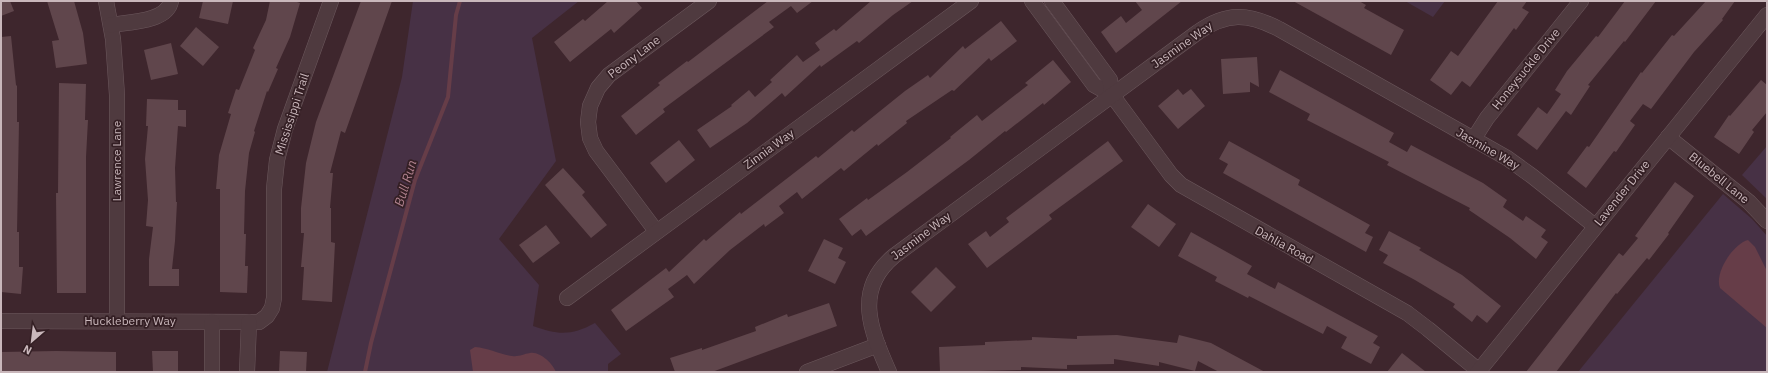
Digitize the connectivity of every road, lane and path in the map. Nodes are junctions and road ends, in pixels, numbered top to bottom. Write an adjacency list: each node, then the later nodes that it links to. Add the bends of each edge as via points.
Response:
1 (106, 1): 10 (street, Lawrence Lane)
2 (171, 1): 10 (street, via 162,15)
3 (331, 1): 21 (street, Mississippi Trail, via 277,160 274,189 274,298 267,316)
4 (710, 1): 16 (street, Peony Lane, via 609,76 598,88 590,106 588,127 593,147)
5 (971, 1): 16 (street, Zinnia Way)
6 (1032, 1): 11 (street, Dahlia Road, via 1094,85)
7 (1052, 1): 11 (street, Dahlia Road, via 1110,80)
8 (1581, 1): 13 (street, Honeysuckle Drive, via 1482,124)
9 (1767, 15): 12 (street, Lavender Drive)
10 (111, 25): 19 (street, Lawrence Lane, via 117,94)
11 (1112, 94): 13 (street, Jasmine Way, via 1207,26 1228,17 1250,18 1279,30); 22 (street, Jasmine Way, via 883,265 872,284 868,306); 27 (street, Dahlia Road, via 1171,176 1181,185 1410,316)
12 (1668, 137): 14 (street, Bluebell Lane, via 1749,202); 15 (street, Lavender Drive)
13 (1473, 140): 15 (street, Jasmine Way, via 1521,167)
14 (1767, 221)
15 (1596, 226): 27 (street, Lavender Drive)
16 (656, 231): 17 (street, Zinnia Way)
17 (567, 298)
18 (1, 321): 19 (street, Huckleberry Way)
19 (117, 321): 20 (street, Huckleberry Way)
20 (212, 322): 21 (street, Huckleberry Way); 23 (street)
21 (254, 322): 24 (street)
22 (878, 345): 25 (street); 26 (street)
23 (212, 372)
24 (247, 372)
25 (807, 372)
26 (889, 372)
27 (1478, 372)

